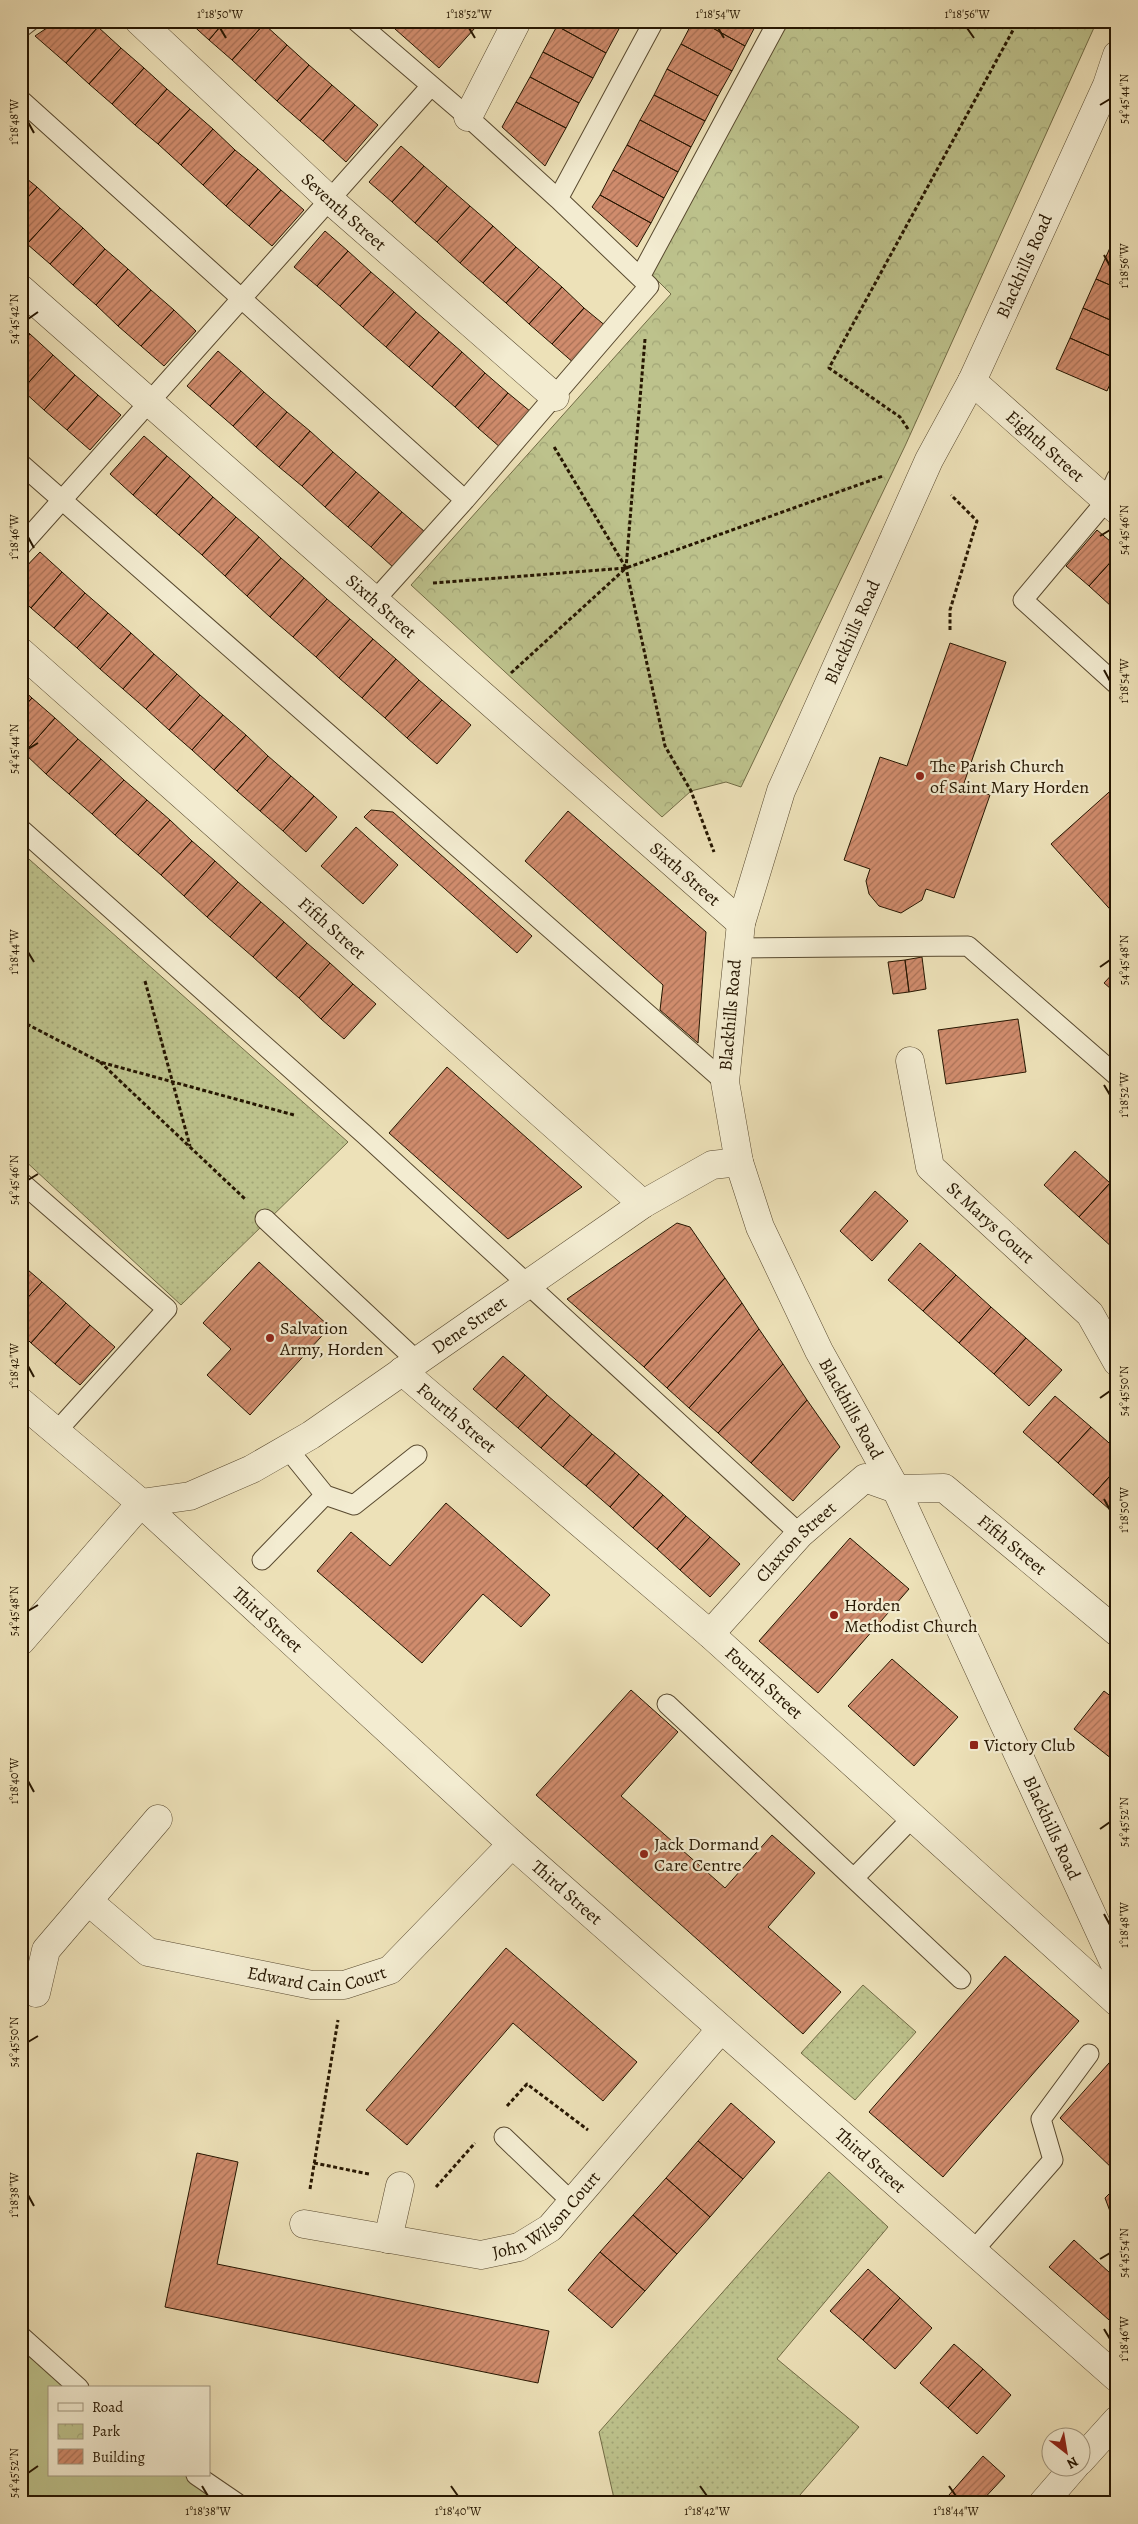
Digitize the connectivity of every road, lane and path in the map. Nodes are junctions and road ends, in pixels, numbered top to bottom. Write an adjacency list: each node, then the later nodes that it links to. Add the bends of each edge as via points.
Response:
1 (30, 21): 8 (lane)
2 (139, 21): 14 (street, Seventh Street)
3 (356, 21): 10 (lane)
4 (517, 21): 12 (street)
5 (654, 21): 13 (lane)
6 (778, 21): 15 (lane)
7 (1018, 21): 23 (path, via 830,368 900,417)
8 (21, 28)
9 (1117, 55): 18 (street, Blackhills Road, via 1107,85)
10 (430, 87): 12 (lane); 14 (lane)
11 (21, 100): 17 (lane)
12 (468, 117): 13 (lane)
13 (558, 199): 15 (lane)
14 (330, 200): 17 (lane); 19 (street, Seventh Street)
15 (644, 282): 19 (lane); 28 (path)
16 (21, 290): 20 (street, Sixth Street)
17 (241, 299): 20 (lane); 26 (lane)
18 (972, 381): 23 (street, Blackhills Road); 24 (street, Eighth Street)
19 (555, 397): 21 (lane)
20 (149, 402): 25 (lane); 30 (street, Sixth Street)
21 (537, 418): 26 (lane); 28 (path)
22 (21, 464): 25 (lane)
23 (926, 466): 28 (path); 31 (path, via 978,521 950,610); 37 (street, Blackhills Road, via 781,791)
24 (1113, 496): 33 (lane, via 1023,600)
25 (62, 500): 27 (lane); 44 (lane)
26 (465, 500): 30 (lane)
27 (21, 546)
28 (626, 568): 29 (path); 34 (path); 36 (path, via 665,746 692,791)
29 (431, 583)
30 (375, 600): 34 (street, Sixth Street)
31 (950, 630)
32 (21, 652): 49 (street, Fifth Street)
33 (1117, 685)
34 (485, 697): 37 (street, Sixth Street)
35 (21, 828): 51 (lane)
36 (718, 861)
37 (738, 935): 42 (lane, via 968,946); 44 (street, Blackhills Road)
38 (144, 980): 43 (path)
39 (21, 1021): 40 (path)
40 (100, 1062): 43 (path); 46 (path)
41 (910, 1062): 52 (street, St Marys Court, via 930,1167 1090,1314)
42 (1117, 1076)
43 (172, 1082): 45 (path); 46 (path)
44 (725, 1082): 47 (street, Blackhills Road)
45 (297, 1116)
46 (190, 1146): 50 (path)
47 (739, 1162): 49 (street, Dene Street, via 712,1165); 58 (street, Blackhills Road, via 760,1227 819,1352)
48 (21, 1182): 55 (lane, via 167,1309)
49 (644, 1204): 51 (street, Dene Street)
50 (265, 1219): 53 (lane)
51 (529, 1283): 53 (street, Dene Street); 61 (lane)
52 (1117, 1362)
53 (410, 1366): 56 (street, Dene Street); 64 (street, Fourth Street)
54 (21, 1402): 55 (street, Third Street)
55 (56, 1432): 60 (street, Third Street)
56 (288, 1448): 59 (lane); 60 (street, Dene Street, via 252,1469 190,1496)
57 (417, 1455): 59 (lane, via 354,1506)
58 (896, 1489): 61 (street, Claxton Street, via 865,1478); 63 (street, Fifth Street, via 944,1488); 72 (street, Blackhills Road)
59 (326, 1495): 62 (lane)
60 (141, 1503): 65 (street); 69 (street, Third Street)
61 (800, 1534): 64 (street, Claxton Street)
62 (262, 1560)
63 (1117, 1632)
64 (710, 1634): 67 (street, Fourth Street)
65 (21, 1641)
66 (667, 1704): 70 (lane)
67 (913, 1817): 70 (lane); 76 (street, Fourth Street)
68 (158, 1819): 71 (street)
69 (512, 1844): 74 (street, Edward Cain Court, via 390,1970); 77 (street, Third Street)
70 (854, 1878): 73 (lane)
71 (88, 1901): 74 (street, Edward Cain Court, via 148,1952 312,1985); 75 (street, via 46,1950)
72 (1117, 1969)
73 (961, 1979)
74 (344, 1985): 82 (path)
75 (36, 1993)
76 (1117, 2002)
77 (721, 2029): 81 (street, John Wilson Court); 84 (street, Third Street)
78 (1089, 2054): 84 (lane, via 1041,2119 1053,2160)
79 (504, 2137): 81 (lane)
80 (400, 2186): 83 (street)
81 (572, 2202): 83 (street, John Wilson Court, via 550,2228 519,2247 481,2255)
82 (304, 2224): 83 (street, John Wilson Court)
83 (388, 2239)
84 (973, 2251): 86 (street, Third Street)
85 (21, 2336): 87 (lane)
86 (1117, 2378)
87 (77, 2386)
88 (1117, 2420): 89 (street)
89 (1090, 2450)
90 (197, 2476): 92 (lane)
91 (1066, 2476): 93 (street)
92 (237, 2503)
93 (1043, 2503)

